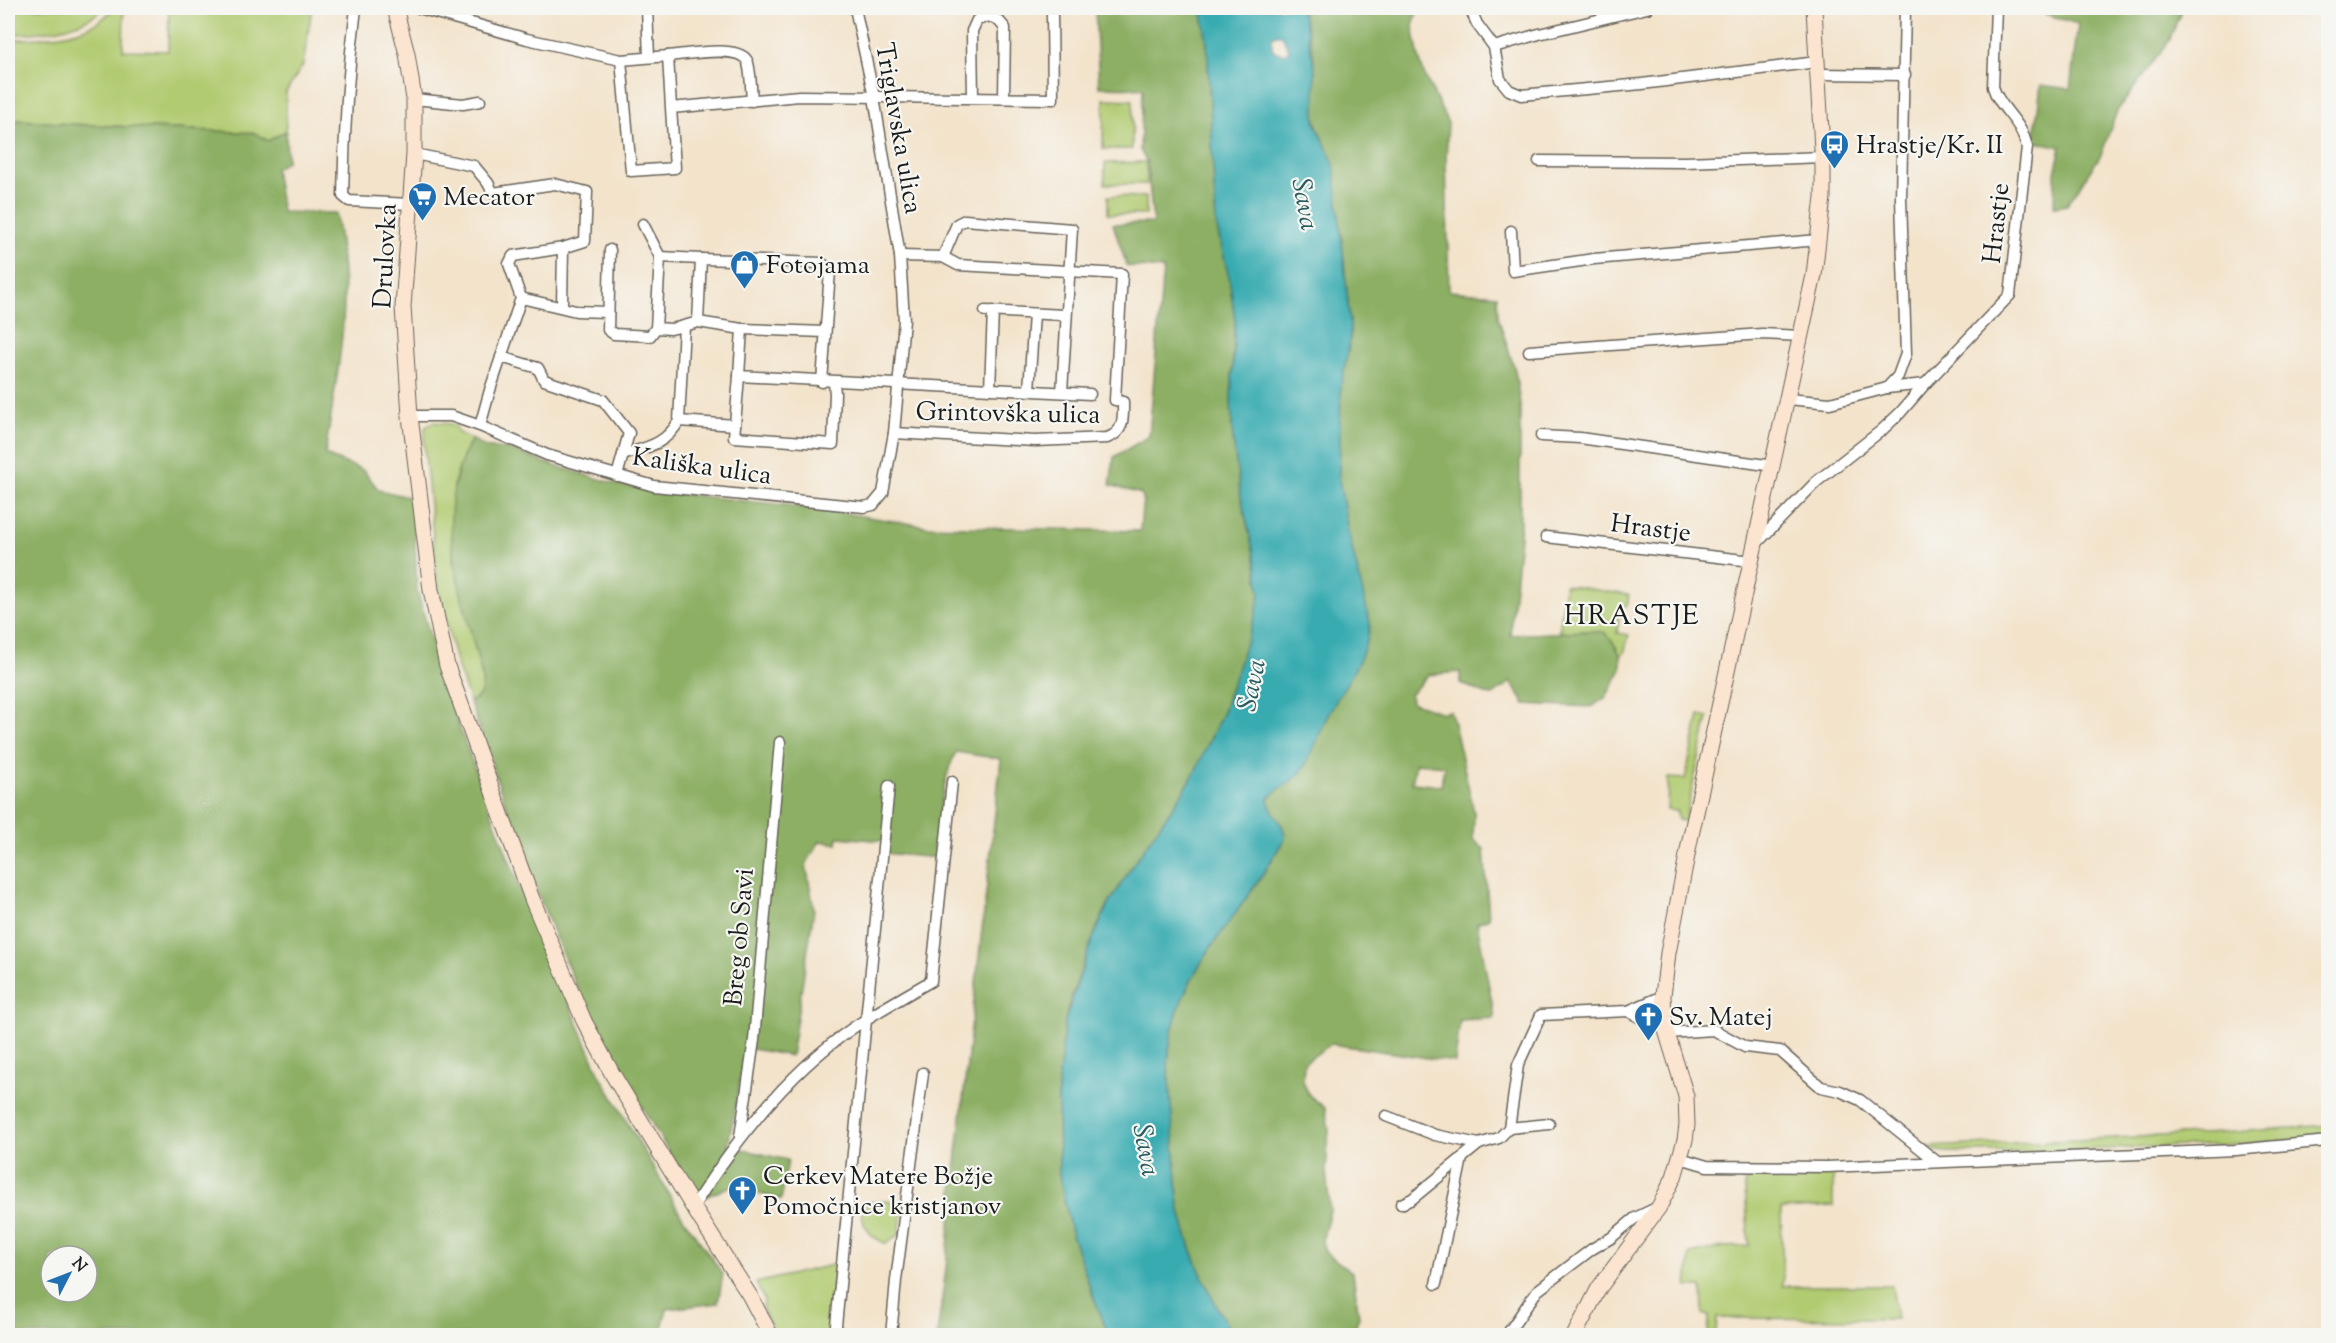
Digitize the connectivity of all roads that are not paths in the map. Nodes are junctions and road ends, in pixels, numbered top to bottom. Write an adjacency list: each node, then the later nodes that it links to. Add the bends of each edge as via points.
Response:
1 (356, 8): 28 (street, Drulovka, via 344,135 343,196 349,201)
2 (394, 8): 21 (street, Drulovka)
3 (418, 8): 15 (street)
4 (647, 8): 14 (street)
5 (855, 8): 18 (street, Triglavska ulica)
6 (1470, 8): 12 (street)
7 (1647, 8): 12 (street)
8 (1814, 8): 16 (street)
9 (1905, 8): 17 (street)
10 (1996, 8): 55 (street, Hrastje, via 1993,87 2024,133 2026,147 2010,295)
11 (1052, 14): 20 (street, via 1053,99)
12 (1494, 47): 16 (street, via 1500,79 1509,90 1521,95)
13 (668, 56): 14 (street); 23 (street, via 729,51 742,54 748,62); 24 (street)
14 (649, 57): 15 (street)
15 (621, 60): 24 (street, via 631,171 675,168)
16 (1818, 68): 17 (street); 26 (street)
17 (1905, 75): 57 (street, via 1901,198 1906,354 1898,376)
18 (874, 97): 19 (street); 23 (street, via 799,96); 34 (street, Triglavska ulica)
19 (973, 97): 20 (street); 20 (street, via 972,31 977,20 989,16 1005,28)
20 (1004, 98)
21 (414, 99): 22 (street, via 463,104); 25 (street, Drulovka)
22 (480, 100)
23 (752, 101): 24 (street)
24 (671, 108)
25 (414, 154): 28 (street, Drulovka); 32 (street, via 474,166 493,193 555,184 587,192 585,241)
26 (1823, 157): 27 (street, via 1685,162); 31 (street)
27 (1539, 160)
28 (411, 204): 63 (street, Drulovka, via 403,306)
29 (643, 224): 35 (street)
30 (1511, 231): 31 (street, via 1513,271)
31 (1819, 240): 49 (street)
32 (563, 248): 39 (street, via 513,256 509,264); 40 (street)
33 (610, 250): 41 (street)
34 (900, 256): 36 (street, Grintovška ulica); 56 (street, Kališka ulica, via 904,320)
35 (660, 257): 37 (street); 46 (street)
36 (943, 257): 38 (street, Grintovška ulica, via 958,266); 38 (street, Grintovška ulica, via 957,224 965,220 1072,229)
37 (701, 259): 44 (street); 48 (street, via 822,263 830,271)
38 (1069, 271): 43 (street, Grintovška ulica); 67 (street, Grintovška ulica, via 1122,274 1115,400 1123,402 1122,426 1115,435 1035,441)
39 (521, 297): 40 (street); 51 (street)
40 (562, 306): 41 (street, via 576,312)
41 (606, 312): 46 (street, via 608,330 614,334 650,336)
42 (1034, 314): 43 (street, Grintovška ulica); 58 (street, Grintovška ulica, via 989,311); 59 (street, Grintovška ulica)
43 (1065, 315): 60 (street, Grintovška ulica)
44 (698, 322): 45 (street); 47 (street)
45 (684, 326): 46 (street); 64 (street, Kališka ulica)
46 (656, 328)
47 (742, 329): 48 (street); 52 (street, Kališka ulica)
48 (825, 332): 53 (street)
49 (1802, 336): 50 (street, via 1762,334); 62 (street)
50 (1529, 351)
51 (501, 357): 66 (street); 69 (street, via 538,368 544,380 603,400 629,433)
52 (739, 376): 53 (street); 65 (street, Kališka ulica)
53 (822, 382): 54 (street)
54 (834, 382): 56 (street); 65 (street, Kališka ulica, via 833,444 734,437)
55 (1925, 384): 57 (street); 73 (street, Hrastje, via 1882,430 1816,482)
56 (899, 385): 58 (street); 67 (street, Kališka ulica)
57 (1887, 388): 62 (street, via 1830,403)
58 (990, 389): 59 (street)
59 (1029, 390): 60 (street)
60 (1062, 392): 61 (street)
61 (1090, 394)
62 (1788, 399): 70 (street)
63 (410, 416): 66 (street, Kališka ulica, via 451,416); 93 (street, Drulovka, via 431,590 450,676 564,978 613,1075)
64 (679, 422): 65 (street, Kališka ulica); 69 (street, via 662,442)
65 (735, 425)
66 (480, 426): 71 (street, Kališka ulica, via 547,455)
67 (894, 433): 71 (street, Kališka ulica, via 883,493 873,505 864,507 654,486)
68 (1541, 436): 70 (street, via 1580,438)
69 (623, 455): 71 (street)
70 (1773, 466): 73 (street)
71 (617, 476)
72 (1546, 537): 74 (street, Hrastje)
73 (1755, 545): 74 (street)
74 (1752, 561): 78 (street, via 1690,840)
75 (780, 742): 86 (street, Breg ob Savi, via 753,1040)
76 (952, 782): 80 (street, Breg ob Savi, via 931,981)
77 (889, 786): 80 (street)
78 (1663, 996): 79 (street); 81 (street)
79 (1628, 1011): 81 (street); 85 (street, via 1541,1015 1518,1065)
80 (867, 1018): 86 (street, Breg ob Savi, via 807,1067); 97 (street)
81 (1666, 1030): 90 (street, via 1687,1103 1688,1125); 91 (street, via 1714,1030 1745,1047 1780,1051 1821,1087 1860,1100)
82 (923, 1073): 98 (street)
83 (1386, 1116): 88 (street, via 1435,1135)
84 (1549, 1124): 85 (street)
85 (1509, 1128): 88 (street, via 1499,1138)
86 (740, 1137): 93 (street, Breg ob Savi)
87 (2328, 1141): 91 (street, via 2236,1150)
88 (1479, 1144): 89 (street)
89 (1462, 1158): 92 (street); 95 (street)
90 (1680, 1158): 91 (street, via 1707,1166 1827,1167); 94 (street)
91 (1936, 1161)
92 (1401, 1204)
93 (693, 1207): 96 (street)
94 (1659, 1207): 99 (street, via 1635,1218 1537,1291); 100 (street, via 1599,1288)
95 (1436, 1284)
96 (771, 1335)
97 (835, 1335)
98 (891, 1335)
99 (1506, 1335)
100 (1574, 1335)

